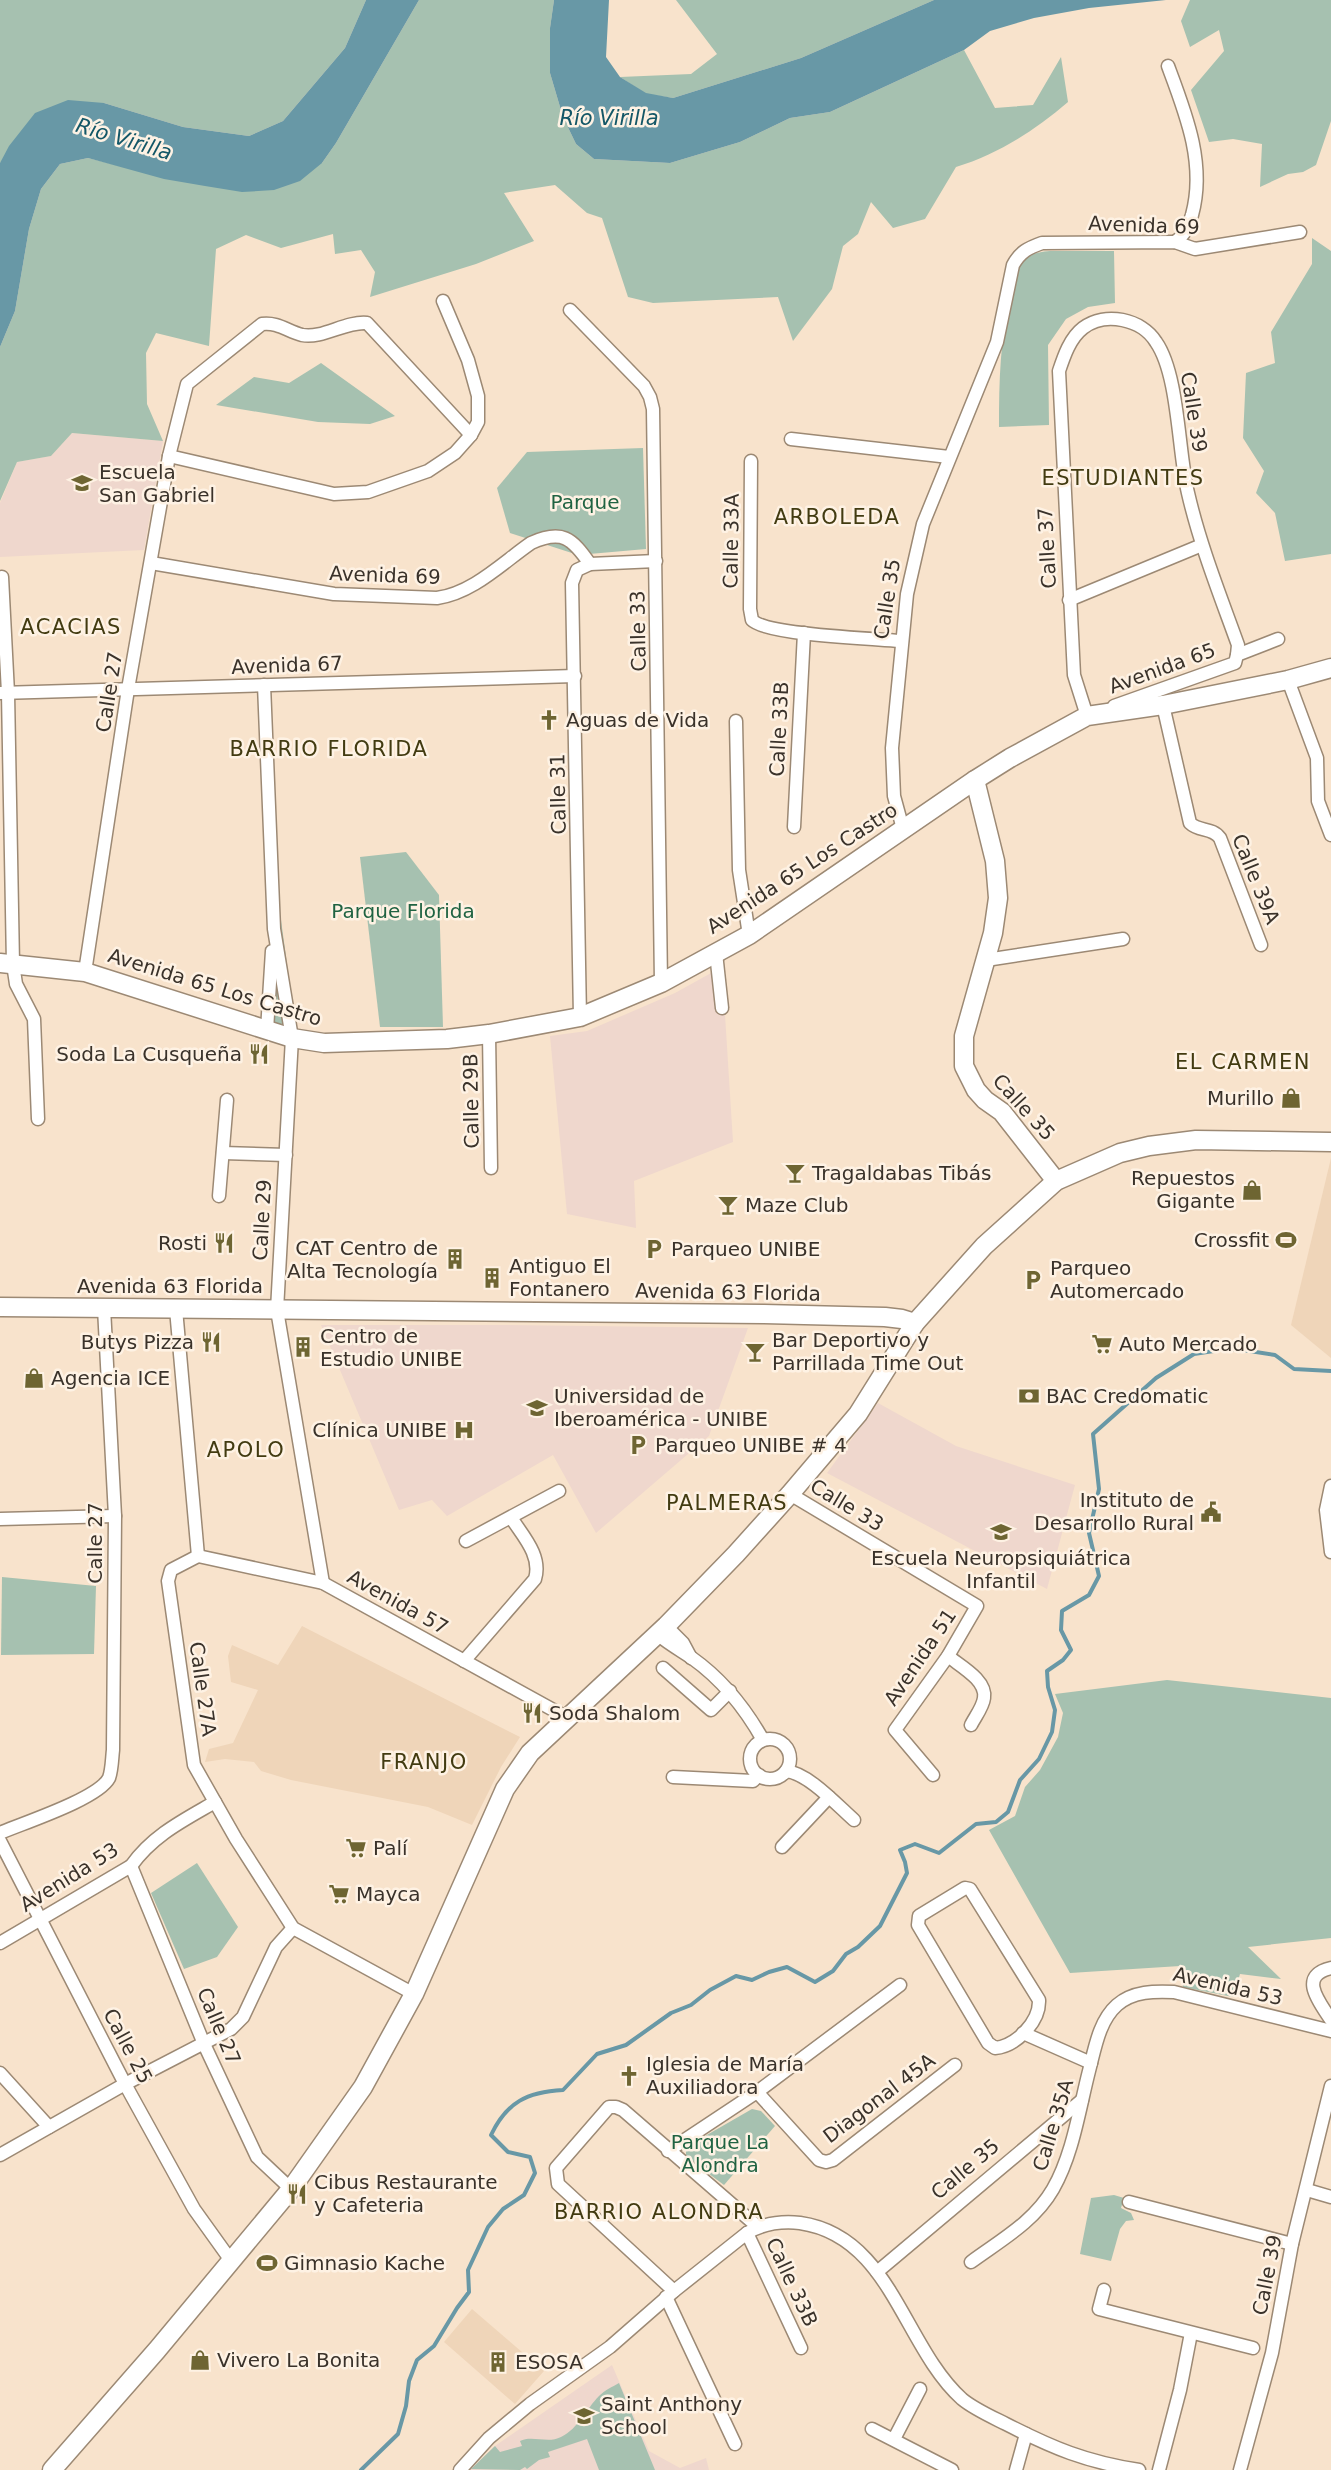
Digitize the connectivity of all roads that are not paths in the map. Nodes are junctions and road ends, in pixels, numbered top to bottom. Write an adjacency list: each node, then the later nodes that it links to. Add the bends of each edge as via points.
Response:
1 (1168, 66): 3 (street, via 1193,138 1198,178 1188,228)
2 (1300, 232): 3 (street, Avenida 69, via 1195,249)
3 (1175, 242): 4 (street, Avenida 69, via 1042,243)
4 (1024, 250): 11 (street, Calle 35, via 1013,266 997,342)
5 (443, 301): 8 (street, via 468,360 478,396 478,422)
6 (570, 310): 14 (street, Calle 33, via 644,386 650,397 655,421)
7 (1099, 321): 13 (street, Calle 39, via 1115,319 1138,324 1156,341 1167,367 1187,492); 18 (street, Calle 37, via 1083,328 1066,348 1059,371)
8 (471, 435): 10 (street, via 428,471 389,486 351,494 296,487); 10 (street, Calle 27, via 367,323 303,335 274,323 262,324 187,384)
9 (790, 439): 11 (street)
10 (170, 456): 15 (street, Calle 27)
11 (949, 458): 21 (street, Calle 35, via 923,524 907,594)
12 (751, 461): 19 (street, Calle 33A, via 752,621 761,627)
13 (1202, 544): 18 (street); 22 (street, Calle 39, via 1238,645)
14 (656, 561): 16 (street); 44 (street, Calle 33)
15 (151, 563): 16 (street, Avenida 69, via 334,594 418,598 464,591 531,543 550,536 573,542); 27 (street, Calle 27)
16 (590, 564): 24 (street, Calle 31, via 577,570 572,583)
17 (2, 577): 28 (street)
18 (1069, 600): 30 (street, Calle 37, via 1074,675)
19 (804, 633): 21 (street); 33 (street, Calle 33B)
20 (1278, 639): 22 (street, Avenida 65)
21 (902, 641): 34 (street, Calle 35, via 892,748 894,796)
22 (1237, 655): 30 (street, Avenida 65, via 1235,663)
23 (1331, 668): 25 (main road)
24 (575, 676): 26 (street, Avenida 67); 46 (street, Calle 31)
25 (1288, 680): 29 (main road); 35 (street, via 1317,758 1318,801)
26 (264, 685): 27 (street, Avenida 67); 36 (street, Calle 29)
27 (128, 689): 28 (street, Avenida 67); 43 (street, Calle 27)
28 (4, 693): 42 (street)
29 (1163, 705): 30 (main road); 39 (street, Calle 39A, via 1190,823 1216,832 1220,838)
30 (1087, 716): 32 (main road, Avenida 65 Los Castro)
31 (736, 721): 37 (street, via 739,870)
32 (975, 780): 34 (main road, Avenida 65 Los Castro); 41 (main road, Calle 35, via 995,861 998,898)
33 (794, 827)
34 (903, 829): 37 (main road, Avenida 65 Los Castro)
35 (1331, 835)
36 (274, 929): 47 (street, Calle 29); 49 (street, Calle 29)
37 (750, 935): 40 (main road, Avenida 65 Los Castro)
38 (1123, 939): 41 (street)
39 (1261, 945)
40 (716, 953): 44 (main road, Avenida 65 Los Castro); 45 (street)
41 (986, 960): 56 (main road, Calle 35, via 964,1036 964,1066 980,1095 1002,1112)
42 (7, 964): 43 (main road, Avenida 65 Los Castro); 51 (street, via 34,1019)
43 (85, 972): 47 (main road, Avenida 65 Los Castro)
44 (661, 983): 46 (main road, Avenida 65 Los Castro)
45 (722, 1008)
46 (580, 1017): 48 (main road, Avenida 65 Los Castro)
47 (267, 1030): 49 (main road, Avenida 65 Los Castro)
48 (489, 1035): 49 (main road, Avenida 65 Los Castro, via 324,1043); 55 (street, Calle 29B)
49 (292, 1038): 54 (street, Calle 29)
50 (227, 1100): 53 (street)
51 (38, 1119)
52 (1331, 1142): 56 (main road, via 1196,1140 1149,1146)
53 (223, 1153): 54 (street); 57 (street)
54 (286, 1155): 61 (street, Calle 29)
55 (491, 1168)
56 (1056, 1181): 63 (main road, via 984,1246)
57 (219, 1196)
58 (0, 1307): 59 (main road, Avenida 63 Florida)
59 (104, 1308): 60 (main road, Avenida 63 Florida); 68 (street, Calle 27)
60 (176, 1309): 61 (main road, Avenida 63 Florida); 73 (street)
61 (277, 1310): 62 (main road, Avenida 63 Florida); 74 (street, Calle 29)
62 (885, 1317): 63 (main road, Avenida 63 Florida); 64 (main road, via 895,1333)
63 (915, 1323): 64 (main road)
64 (898, 1351): 67 (main road, via 858,1414)
65 (1330, 1487): 72 (street, via 1326,1510)
66 (559, 1491): 70 (street)
67 (790, 1494): 75 (street, Calle 33); 76 (main road)
68 (115, 1516): 69 (street); 91 (street, Calle 27, via 113,1750 109,1777 99,1789 78,1801)
69 (0, 1519)
70 (512, 1519): 71 (street); 78 (street, via 533,1551 538,1571 530,1587)
71 (466, 1541)
72 (1331, 1552)
73 (198, 1556): 74 (street, Avenida 57); 89 (street, Calle 27A, via 171,1570 168,1581 194,1765)
74 (323, 1583): 78 (street, Avenida 57)
75 (977, 1606): 77 (street, Avenida 51)
76 (662, 1630): 80 (street, via 683,1643 691,1658); 81 (main road)
77 (948, 1656): 82 (street, via 984,1689 984,1699); 86 (street, Avenida 51, via 894,1730)
78 (464, 1661): 81 (street, Avenida 57)
79 (663, 1668): 80 (street, via 711,1710)
80 (730, 1691): 83 (street)
81 (566, 1717): 100 (main road, via 530,1753 505,1789)
82 (971, 1725)
83 (763, 1740): 84 (street, via 784,1744 790,1757); 85 (street, via 751,1754 751,1766)
84 (786, 1771): 85 (street, via 770,1779); 88 (street, via 796,1772)
85 (759, 1775): 87 (street, via 753,1781)
86 (933, 1775)
87 (673, 1777)
88 (829, 1797): 90 (street); 93 (street)
89 (215, 1802): 94 (street, Avenida 53, via 163,1832); 96 (street, Calle 27A)
90 (854, 1820)
91 (0, 1833)
92 (0, 1841): 95 (street, Calle 25)
93 (782, 1847)
94 (131, 1866): 95 (street, Avenida 53); 105 (street, Calle 27)
95 (40, 1919): 97 (street, Avenida 53); 109 (street, Calle 25)
96 (293, 1928): 100 (street, Calle 27A); 105 (street, via 276,1947 243,2017 231,2029)
97 (0, 1943)
98 (1331, 1968): 102 (street, via 1320,1972 1313,1984 1314,1993)
99 (900, 1985): 111 (street)
100 (414, 1994): 116 (main road, via 363,2087)
101 (1118, 2004): 103 (street, Avenida 53, via 1155,1990 1174,1992); 106 (street, Calle 35A, via 1102,2024)
102 (1331, 2020)
103 (1331, 2031)
104 (1023, 2033): 104 (street, via 1036,2018 1040,2000 970,1889 965,1888 919,1916 918,1925 988,2043 1003,2048); 106 (street)
105 (204, 2044): 109 (street); 116 (street, Calle 27, via 257,2157)
106 (1091, 2063): 112 (street, Calle 35A)
107 (955, 2065): 111 (street, Diagonal 45A, via 826,2162 819,2160)
108 (0, 2073): 113 (street)
109 (125, 2084): 113 (street); 122 (street, Calle 25, via 194,2209)
110 (1331, 2086): 117 (street, Calle 39)
111 (757, 2092): 114 (street)
112 (1082, 2100): 123 (street, Calle 35A, via 1071,2146 1043,2206); 124 (street, Calle 35)
113 (49, 2127): 115 (street)
114 (668, 2151): 120 (street); 126 (street, via 623,2110 609,2107 556,2168 556,2175 558,2184)
115 (0, 2155)
116 (291, 2189): 122 (main road)
117 (1307, 2190): 118 (street); 121 (street, Calle 39)
118 (1331, 2197)
119 (1129, 2202): 121 (street)
120 (753, 2230): 124 (street, via 784,2221 811,2225 852,2244); 126 (street); 128 (street, Calle 33B)
121 (1292, 2244): 141 (street, Calle 39, via 1272,2353)
122 (232, 2262): 135 (main road)
123 (971, 2262)
124 (878, 2272): 132 (street, via 954,2391 964,2401)
125 (1104, 2290): 127 (street, via 1099,2309)
126 (670, 2294): 134 (street); 136 (street, via 610,2347 489,2438)
127 (1191, 2333): 129 (street); 140 (street)
128 (801, 2348)
129 (1253, 2349)
130 (920, 2389): 133 (street)
131 (872, 2428): 133 (street)
132 (1026, 2434): 138 (street); 139 (street, via 1072,2456)
133 (894, 2439): 137 (street)
134 (735, 2444)
135 (52, 2470)
136 (460, 2470)
137 (952, 2470)
138 (1016, 2470)
139 (1139, 2470)
140 (1159, 2470)
141 (1240, 2470)

